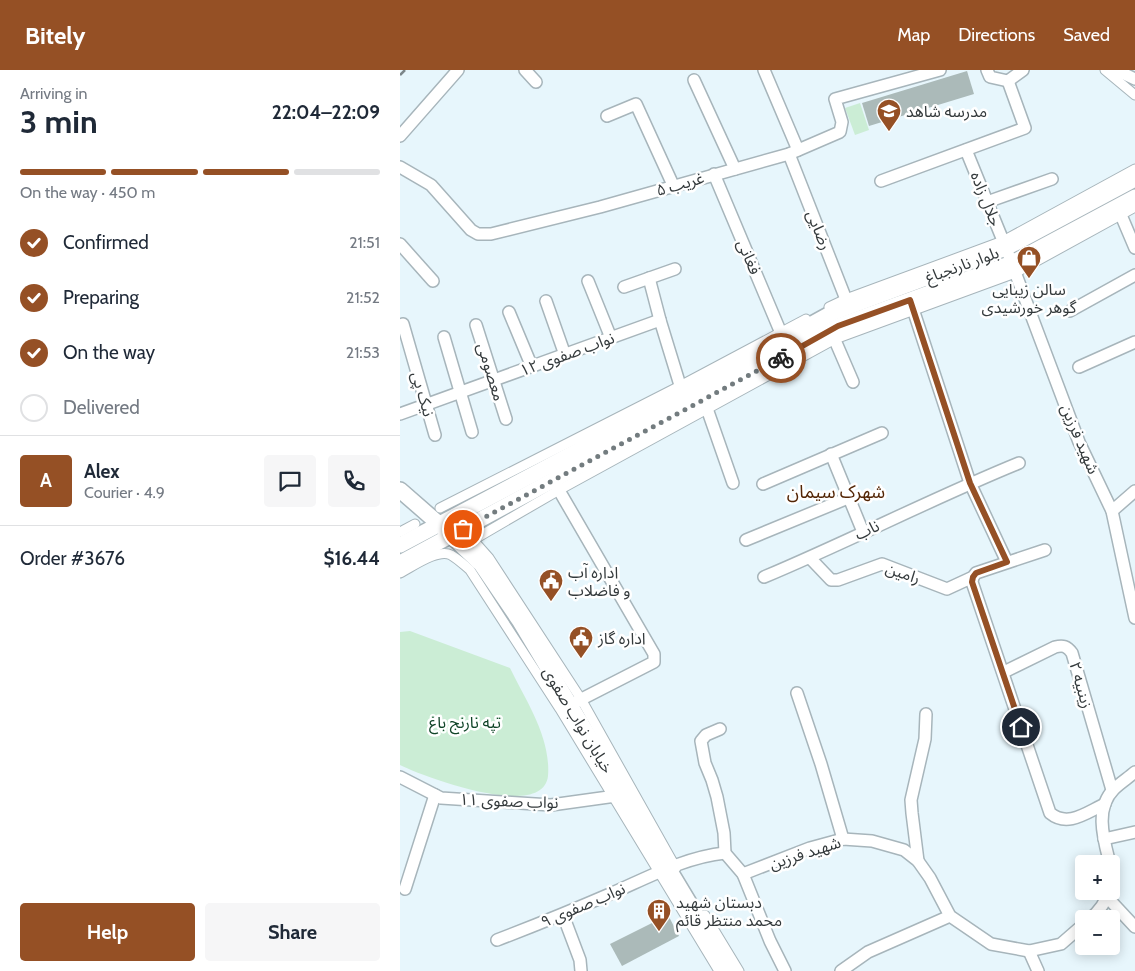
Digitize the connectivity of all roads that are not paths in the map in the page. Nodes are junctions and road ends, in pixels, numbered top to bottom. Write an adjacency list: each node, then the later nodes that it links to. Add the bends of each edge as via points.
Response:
1 (458, 70): 15 (street)
2 (525, 70): 12 (street)
3 (764, 70): 17 (street, رضایی)
4 (940, 70): 17 (street, غریب ۵, via 835,99 842,122 840,132)
5 (987, 70): 11 (street, via 990,77)
6 (1023, 70): 11 (street)
7 (1105, 70): 13 (street)
8 (1116, 70): 9 (street)
9 (1135, 79)
10 (694, 80): 19 (street)
11 (1008, 81): 16 (street, via 1025,128)
12 (536, 82)
13 (1135, 95)
14 (607, 116): 25 (street, via 636,104)
15 (400, 136)
16 (966, 150): 24 (street); 27 (street, جلال زاده)
17 (793, 152): 19 (street, غریب ۵); 41 (street, رضایی)
18 (400, 167): 25 (street, غریب ۵, via 431,185 478,234 490,234 600,207)
19 (735, 169): 21 (street, غریب ۵)
20 (1135, 170): 31 (street)
21 (714, 174): 25 (street, غریب ۵); 51 (street, فغانی)
22 (1052, 179): 27 (street)
23 (1135, 179): 31 (main road, بلوار نارنجباغ)
24 (881, 181)
25 (673, 185)
26 (1135, 197): 29 (main road, بلوار نارنجباغ)
27 (987, 202): 31 (street, جلال زاده)
28 (1135, 207): 29 (street)
29 (1119, 211): 32 (street); 33 (main road, بلوار نارنجباغ)
30 (400, 244): 37 (street)
31 (1005, 244): 33 (street, جلال زاده); 41 (main road, بلوار نارنجباغ)
32 (1135, 248)
33 (1014, 268): 42 (main road, بلوار نارنجباغ); 77 (street, شهید فرزین, via 1079,442)
34 (675, 269): 36 (street)
35 (1135, 275): 43 (street)
36 (649, 278): 39 (street); 45 (street)
37 (433, 281)
38 (588, 281): 50 (street)
39 (624, 287)
40 (546, 300): 53 (street)
41 (848, 303): 51 (main road, بلوار نارنجباغ)
42 (912, 305): 48 (main road, بلوار نارنجباغ, via 838,326); 70 (street)
43 (1070, 311)
44 (509, 312): 54 (street)
45 (660, 320): 50 (street, نواب صفوی ۱۲); 58 (street)
46 (403, 324): 61 (street, نیک پی)
47 (476, 325): 56 (street, معصومی)
48 (833, 335): 51 (main road, بلوار نارنجباغ); 57 (street); 60 (street)
49 (444, 337): 59 (street)
50 (611, 338): 53 (street, نواب صفوی ۱۲)
51 (785, 342): 58 (main road, بلوار نارنجباغ); 60 (main road, بلوار نارنجباغ)
52 (1135, 342): 55 (street)
53 (565, 355): 54 (street, نواب صفوی ۱۲)
54 (532, 367): 56 (street, نواب صفوی ۱۲)
55 (1078, 367)
56 (494, 381): 59 (street, نواب صفوی ۱۲); 63 (street, معصومی)
57 (852, 382)
58 (682, 391): 76 (street); 78 (main road, بلوار نارنجباغ)
59 (460, 393): 61 (street, نواب صفوی ۱۲); 64 (street)
60 (705, 404): 69 (street); 72 (main road, بلوار نارنجباغ)
61 (427, 405): 62 (street, نواب صفوی ۱۲); 66 (street, نیک پی)
62 (400, 414)
63 (506, 419)
64 (472, 432)
65 (882, 433): 67 (street)
66 (435, 435)
67 (831, 454): 71 (street); 75 (street)
68 (1019, 463): 70 (street, ناب)
69 (733, 483)
70 (970, 483): 81 (street, ناب); 88 (street)
71 (763, 484)
72 (556, 485): 82 (main road, بلوار نارنجباغ); 96 (street, via 654,654 654,662); 96 (street, via 473,540 489,558)
73 (400, 490): 78 (main road, خیابان نواب صفوی)
74 (1135, 491): 77 (street)
75 (848, 498): 81 (street); 84 (street)
76 (440, 508)
77 (1112, 511): 93 (street, شهید فرزین)
78 (440, 524): 79 (main road, بلوار نارنجباغ); 82 (main road, خیابان نواب صفوی)
79 (417, 529): 80 (street); 83 (street); 85 (main road, بلوار نارنجباغ)
80 (400, 532)
81 (863, 532): 87 (street, ناب)
82 (451, 536): 89 (main road, بلوار نارنجباغ); 96 (main road, خیابان نواب صفوی, via 481,564)
83 (400, 540)
84 (746, 540)
85 (400, 545)
86 (1045, 550): 88 (street)
87 (810, 558): 91 (street, ناب); 92 (street, رامین, via 831,580 882,564 947,589)
88 (1007, 562): 92 (street)
89 (400, 563)
90 (400, 573): 103 (street, via 443,552 470,570)
91 (764, 577)
92 (973, 577): 94 (street, via 972,582)
93 (1135, 618)
94 (1004, 672): 101 (street, زینبیه ۲, via 1055,647 1068,648); 104 (street, via 1050,813 1057,819 1071,820)
95 (797, 693): 106 (street)
96 (576, 702): 103 (main road, خیابان نواب صفوی); 111 (street)
97 (926, 714): 110 (street, via 925,739 911,800)
98 (720, 729): 108 (street, via 701,741 717,797)
99 (1135, 772): 101 (street)
100 (400, 776): 102 (street, نواب صفوی ۱۱)
101 (1112, 790): 104 (street)
102 (435, 795): 103 (street, نواب صفوی ۱۱, via 551,805); 113 (street)
103 (619, 796): 111 (main road, خیابان نواب صفوی)
104 (1105, 804): 107 (street, via 1101,825)
105 (1135, 832): 107 (street)
106 (843, 839): 110 (street, شهید فرزین, via 872,840 904,850); 112 (street, شهید فرزین)
107 (1104, 839): 109 (street)
108 (725, 853): 111 (street, نواب صفوی ۹, via 707,854); 112 (street)
109 (1108, 855)
110 (918, 861): 116 (street, شهید فرزین)
111 (668, 869): 115 (street, نواب صفوی ۹); 122 (street); 123 (main road, خیابان نواب صفوی); 124 (street)
112 (743, 874): 125 (street)
113 (405, 889)
114 (1113, 900): 117 (street)
115 (563, 915): 119 (street, نواب صفوی ۹); 121 (street)
116 (950, 916): 120 (street, شهید فرزین, via 991,944); 126 (street, via 868,952)
117 (1135, 927)
118 (1075, 932): 120 (street, شهید فرزین, via 1061,944)
119 (497, 940)
120 (1030, 952): 127 (street)
121 (581, 971)
122 (719, 971)
123 (730, 971)
124 (739, 971)
125 (786, 971)
126 (841, 971)
127 (1038, 971)

